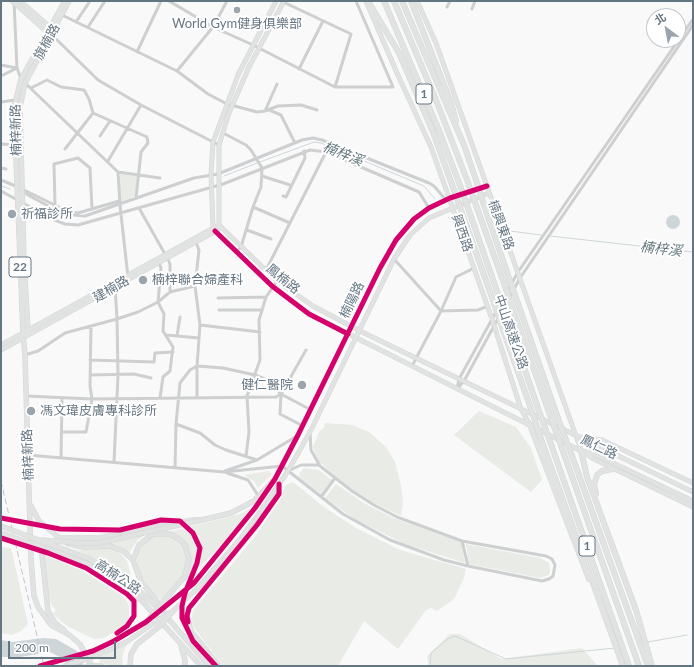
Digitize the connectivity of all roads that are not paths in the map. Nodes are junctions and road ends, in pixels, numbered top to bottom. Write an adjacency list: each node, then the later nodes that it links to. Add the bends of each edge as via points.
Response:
1 (14, 1): 31 (street); 36 (street, 楠梓新路)
2 (20, 1): 28 (street)
3 (65, 1): 28 (main road, 旗楠路 / 22)
4 (68, 1): 23 (main road, 旗楠路 / 22)
5 (90, 1): 26 (street)
6 (105, 1): 30 (street)
7 (161, 1): 34 (street)
8 (169, 1): 29 (street)
9 (226, 1): 29 (street)
10 (276, 1): 32 (street)
11 (283, 1): 25 (street); 33 (street)
12 (356, 1): 42 (street, via 393,87)
13 (367, 1): 88 (street, 興西路, via 432,147); 208 (highway, bridge, via 399,53 433,132)
14 (384, 1): 225 (highway, 中山高速公路 / 1, bridge, via 461,188)
15 (394, 1): 226 (highway, 中山高速公路 / 1, bridge, via 469,185)
16 (402, 1): 63 (highway)
17 (411, 1): 63 (highway, via 450,100)
18 (417, 1): 82 (street, 楠興東路, via 436,43)
19 (450, 1): 21 (street)
20 (475, 1): 22 (street)
21 (447, 7)
22 (472, 9)
23 (62, 15): 26 (street); 31 (main road, 旗楠路 / 22)
24 (693, 19): 111 (street)
25 (323, 21): 37 (street); 42 (street, via 351,34)
26 (76, 22): 30 (street)
27 (693, 25): 113 (street)
28 (51, 27): 31 (main road, 旗楠路 / 22)
29 (213, 27): 32 (street); 38 (street)
30 (88, 28): 34 (street)
31 (50, 34): 40 (main road, 旗楠路 / 22); 47 (street, via 98,80)
32 (253, 45): 33 (street); 46 (street)
33 (259, 48): 37 (street); 48 (street)
34 (137, 52): 38 (street)
35 (1, 65): 36 (street)
36 (17, 68): 39 (street); 40 (street, 楠梓新路)
37 (299, 70): 42 (street)
38 (177, 71): 46 (street, via 208,94)
39 (1, 76)
40 (23, 81): 43 (street); 44 (main road, 楠梓新路 / 22); 83 (main road, 楠梓新路 / 22, via 20,113)
41 (277, 84): 51 (street)
42 (334, 87)
43 (31, 88): 52 (street, via 47,80 61,87 84,90); 55 (street)
44 (15, 100): 45 (street); 61 (main road, 楠梓新路 / 22)
45 (1, 102)
46 (227, 104): 48 (street); 58 (street)
47 (141, 105): 54 (street); 58 (street)
48 (233, 105): 51 (street); 56 (street)
49 (269, 110): 50 (street, via 278,106 301,105); 51 (street); 59 (street, via 281,115)
50 (317, 110)
51 (265, 112)
52 (93, 113): 53 (street); 55 (street)
53 (110, 121): 54 (street); 57 (street)
54 (127, 129): 68 (street); 75 (street, via 147,137 148,143 141,152)
55 (78, 133): 64 (street); 68 (street)
56 (223, 133): 62 (street); 67 (street, via 246,145)
57 (100, 136)
58 (213, 142): 62 (street); 73 (street)
59 (295, 143): 67 (street); 88 (street, via 313,138 322,140 429,183)
60 (1, 144): 61 (street)
61 (16, 145): 83 (main road, 楠梓新路 / 22)
62 (219, 145): 74 (street)
63 (464, 145): 213 (highway, bridge, via 560,424)
64 (65, 149)
65 (304, 151): 66 (street); 69 (street); 80 (street, via 305,158)
66 (326, 152): 95 (street, via 419,192); 98 (street)
67 (256, 158): 69 (street); 74 (street)
68 (108, 161): 72 (street)
69 (261, 167): 76 (street); 79 (street)
70 (1, 168): 71 (street)
71 (6, 169)
72 (118, 172): 75 (street); 90 (street)
73 (211, 174): 74 (street); 81 (street); 87 (street)
74 (218, 174): 79 (street)
75 (138, 176): 77 (street); 87 (street)
76 (262, 176): 80 (street); 92 (street, via 261,187)
77 (160, 178)
78 (1, 180): 83 (street)
79 (218, 184): 81 (street); 99 (street)
80 (290, 185): 86 (street, via 286,197)
81 (212, 186): 94 (street); 100 (street)
82 (487, 186): 85 (street, 楠興東路); 88 (street, 楠陽路)
83 (20, 189): 89 (main road, 22); 90 (street, via 53,209 74,216 85,216); 91 (street)
84 (1, 191): 89 (street)
85 (489, 193): 93 (street, 楠陽路); 111 (street, 楠興東路)
86 (283, 196)
87 (136, 198): 90 (street)
88 (448, 199): 93 (street, 興西路); 95 (street, 楠陽路)
89 (20, 200): 97 (street, via 36,212 65,224 87,223); 133 (main road, 楠梓新路 / 22); 138 (main road, 楠梓新路 / 22)
90 (120, 203): 96 (street); 97 (street)
91 (55, 205): 96 (street, via 67,211); 96 (street, via 54,164 78,158 90,168)
92 (253, 207): 98 (street); 101 (street)
93 (453, 207): 107 (street, 楠陽路, via 429,218 416,229); 109 (street, 興西路)
94 (139, 208): 97 (street); 106 (street)
95 (429, 208): 132 (street, 楠陽路, via 414,219 396,240)
96 (92, 209)
97 (121, 214): 112 (street)
98 (290, 223): 110 (street)
99 (220, 226): 100 (street, 建楠路); 104 (street, 鳳楠路)
100 (214, 230): 103 (street, 建楠路); 105 (street, 鳳楠路)
101 (247, 230): 102 (street); 104 (street)
102 (271, 239)
103 (195, 240): 106 (street, 建楠路); 116 (street, via 199,250)
104 (241, 247): 105 (street); 110 (street, 鳳楠路)
105 (236, 252): 117 (street, 鳳楠路)
106 (166, 256): 108 (street, 建楠路); 118 (street, via 170,264)
107 (394, 259): 125 (street); 134 (street, 楠陽路)
108 (158, 260): 112 (street, 建楠路); 121 (street, via 161,268)
109 (474, 268): 122 (street, 興西路); 125 (street, via 456,277)
110 (266, 270): 114 (street, 鳳楠路)
111 (518, 272): 113 (street, 楠興東路); 127 (street)
112 (128, 277): 115 (street, 建楠路)
113 (520, 278): 131 (street); 175 (street, 楠興東路)
114 (277, 281): 117 (street); 132 (street, 鳳楠路, via 313,306)
115 (114, 285): 128 (street); 133 (street, 建楠路); 138 (street, 建楠路)
116 (195, 286): 118 (street); 129 (street)
117 (272, 286): 119 (street); 136 (street, 鳳楠路, via 309,314)
118 (170, 292): 121 (street)
119 (266, 297): 120 (street); 124 (street)
120 (218, 298)
121 (158, 302): 128 (street); 137 (street, via 164,314 163,331)
122 (488, 306): 125 (street, via 478,310); 127 (street, 興西路)
123 (219, 310): 124 (street)
124 (261, 310): 135 (street)
125 (441, 311): 147 (street)
126 (180, 317): 139 (street)
127 (492, 319): 131 (street, 興西路); 156 (street)
128 (117, 320): 130 (street); 149 (street)
129 (200, 325): 135 (street); 140 (street)
130 (91, 326): 146 (street, via 65,333 38,351); 148 (street)
131 (494, 326): 156 (street); 167 (street, 興西路)
132 (352, 327): 134 (street, 鳳楠路); 136 (street, 楠陽路)
133 (28, 330): 138 (main road, 楠梓新路 / 22)
134 (360, 331): 141 (street, 楠陽路); 147 (street, 鳳楠路)
135 (260, 332): 154 (street, via 260,360)
136 (348, 334): 141 (street, 鳳楠路); 168 (street, 楠陽路)
137 (166, 335): 139 (street); 145 (street)
138 (23, 336): 142 (street, 建楠路); 143 (street, 建楠路); 146 (main road, 楠梓新路 / 22)
139 (177, 336): 140 (street)
140 (199, 338): 150 (street)
141 (356, 338): 151 (street, 鳳楠路); 173 (street, 楠陽路)
142 (1, 345)
143 (1, 350)
144 (306, 350): 158 (street)
145 (173, 352): 149 (street, via 155,353 154,362); 162 (street, via 170,371 163,377)
146 (25, 355): 159 (main road, 楠梓新路 / 22)
147 (417, 358): 151 (street); 156 (street, 鳳楠路)
148 (90, 360): 149 (street); 152 (street)
149 (116, 360): 153 (street)
150 (197, 366): 154 (street); 163 (street, via 183,378); 164 (street)
151 (412, 366): 157 (street, 鳳楠路)
152 (90, 375): 153 (street); 165 (street)
153 (118, 375): 155 (street, via 134,374); 166 (street)
154 (256, 375): 158 (street, via 271,383); 160 (street)
155 (151, 378)
156 (462, 380): 157 (street); 167 (street, 鳳楠路)
157 (457, 389): 170 (street, 鳳楠路)
158 (280, 394): 160 (street, via 276,397); 168 (street); 171 (street, via 281,415)
159 (26, 396): 161 (street); 177 (main road, 楠梓新路 / 22)
160 (247, 396): 164 (street); 178 (street, via 249,432)
161 (62, 398): 165 (street); 172 (street)
162 (160, 398): 163 (street); 166 (street)
163 (178, 398): 164 (street); 169 (street)
164 (197, 398)
165 (92, 399): 166 (street); 172 (street, via 86,432)
166 (117, 399): 181 (street)
167 (521, 409): 170 (street, 興西路); 175 (street, 鳳楠路)
168 (311, 410): 171 (street, 楠陽路)
169 (176, 424): 178 (street, via 198,431 215,445); 184 (street)
170 (530, 425): 176 (street, 鳳楠路); 208 (highway)
171 (303, 426): 174 (street, 楠陽路)
172 (62, 432): 179 (street)
173 (310, 432): 183 (street, via 311,450); 186 (street, 楠陽路)
174 (298, 435): 180 (street); 182 (street, 楠陽路)
175 (576, 436): 176 (street, 楠興東路); 191 (street, 鳳仁路, via 602,440); 192 (street, 鳳仁路)
176 (581, 451): 185 (street, 鳳仁路); 196 (street, 鳳仁路, via 594,454); 200 (highway)
177 (28, 455): 179 (street); 195 (main road, 楠梓新路)
178 (246, 456): 180 (street)
179 (61, 458): 181 (street)
180 (257, 460): 187 (street)
181 (114, 462): 184 (street)
182 (282, 466): 186 (street); 187 (street); 189 (street, 楠陽路)
183 (320, 466): 186 (street, via 301,465); 188 (street)
184 (175, 468): 187 (street)
185 (613, 469): 197 (street, 鳳仁路); 200 (highway, via 602,471 594,485)
186 (288, 471): 190 (street, 楠陽路); 193 (street)
187 (224, 472): 194 (street, via 248,480)
188 (336, 478): 193 (street); 204 (street, via 352,491 397,517)
189 (275, 479): 194 (main road)
190 (280, 484): 207 (street, 楠陽路, via 213,571); 223 (main road, via 279,494 257,525 189,608 187,616 191,631)
191 (693, 484)
192 (693, 492)
193 (321, 497): 206 (street, via 342,514 390,540)
194 (259, 499): 198 (main road, via 240,510); 210 (street, bridge, via 255,508 194,583)
195 (30, 501): 202 (main road, via 33,513 39,521); 211 (main road, 楠梓新路, via 32,579 36,602 51,625)
196 (693, 501)
197 (693, 507)
198 (202, 520): 202 (main road, bridge, via 99,538); 203 (main road, bridge, via 98,543)
199 (1, 526): 203 (main road, bridge)
200 (604, 528): 213 (highway, via 636,610)
201 (1, 533): 212 (main road, 高楠公路, bridge, via 88,564 142,601)
202 (60, 538): 205 (main road, via 80,547 115,547); 211 (main road, via 44,548 42,565 49,613 56,624)
203 (41, 540): 209 (main road, 高楠公路, bridge, via 90,559 133,585)
204 (462, 541): 206 (street); 206 (street, via 546,556 552,559 555,570 549,580 542,581)
205 (133, 560): 209 (main road, via 141,582); 210 (main road, bridge, via 139,545 153,534 170,534 179,539 185,545 190,559 185,576)
206 (468, 566)
207 (175, 609): 215 (street, 楠陽路, bridge, via 128,641 91,658); 219 (main road, bridge, via 160,626 138,644 131,654)
208 (605, 618): 224 (highway)
209 (168, 619): 222 (main road, 高楠公路)
210 (146, 622): 214 (street, bridge, via 93,651)
211 (68, 634): 217 (main road, via 80,644)
212 (179, 643): 220 (main road); 221 (main road, 高楠公路)
213 (642, 643): 227 (highway); 228 (highway)
214 (40, 666)
215 (64, 666)
216 (86, 666): 218 (main road, bridge)
217 (92, 666)
218 (103, 666)
219 (130, 666)
220 (185, 666)
221 (201, 666)
222 (210, 666)
223 (219, 666)
224 (623, 666)
225 (629, 666)
226 (639, 666)
227 (648, 666)
228 (652, 666)

